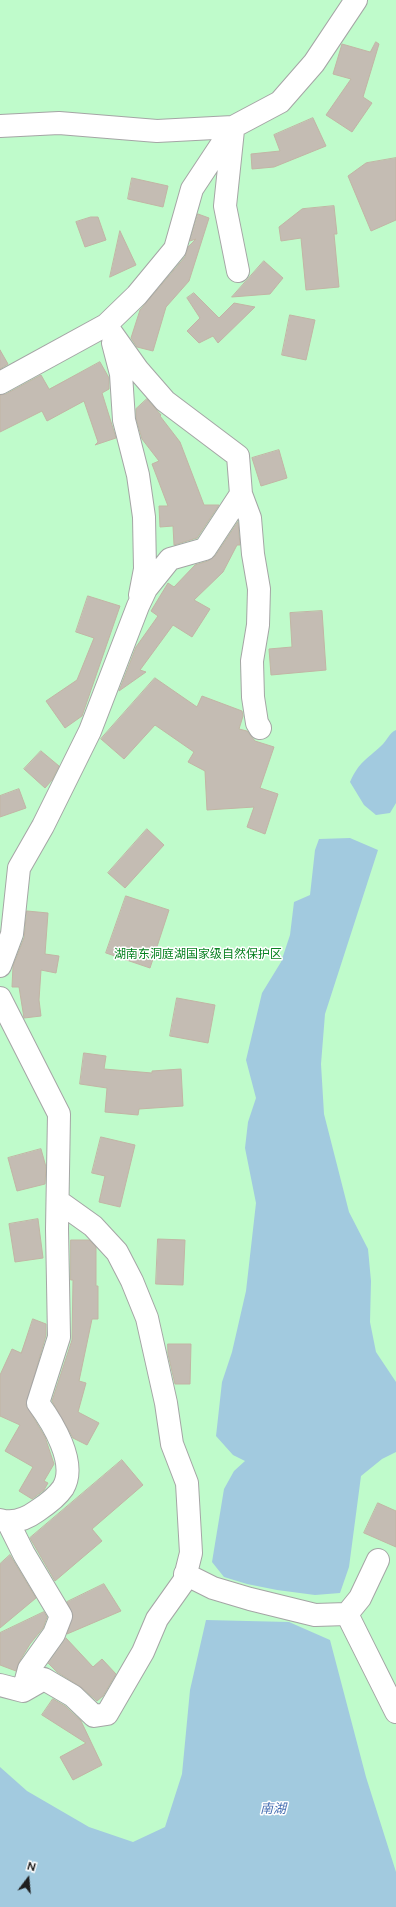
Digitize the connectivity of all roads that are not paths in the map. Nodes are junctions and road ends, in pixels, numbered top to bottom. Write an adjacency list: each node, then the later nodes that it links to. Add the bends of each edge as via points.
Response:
1 (356, 0): 3 (street, via 314,63 280,102)
2 (0, 126): 3 (street, via 59,123 157,131)
3 (233, 127): 4 (street, via 225,206); 5 (street, via 192,189 175,248)
4 (238, 271)
5 (108, 328): 6 (street); 7 (street, via 138,370 165,401 238,456); 8 (street, via 121,374 124,420 138,474 144,517 145,569)
6 (0, 383)
7 (241, 494): 8 (street, via 205,549 170,558 146,589); 9 (street, via 250,518 259,589 258,625 252,661 253,697)
8 (138, 606): 10 (street, via 90,731 19,868 12,934)
9 (260, 728)
10 (2, 958)
11 (0, 998): 12 (street, via 59,1114)
12 (58, 1201): 13 (street, via 59,1337 38,1403 50,1419 64,1448 67,1474 63,1488 46,1505 26,1518); 15 (street, via 93,1226 118,1252 146,1318 166,1403 172,1444 187,1483 191,1554)
13 (4, 1521): 18 (street, via 61,1616 54,1634 29,1669)
14 (378, 1560): 16 (street, via 360,1598)
15 (186, 1574): 16 (street, via 213,1588 257,1601 315,1615); 18 (street, via 184,1581 157,1619 143,1652 107,1714 94,1716 73,1696 44,1679)
16 (348, 1614): 19 (street)
17 (0, 1685): 18 (street)
18 (23, 1691)
19 (396, 1712)

